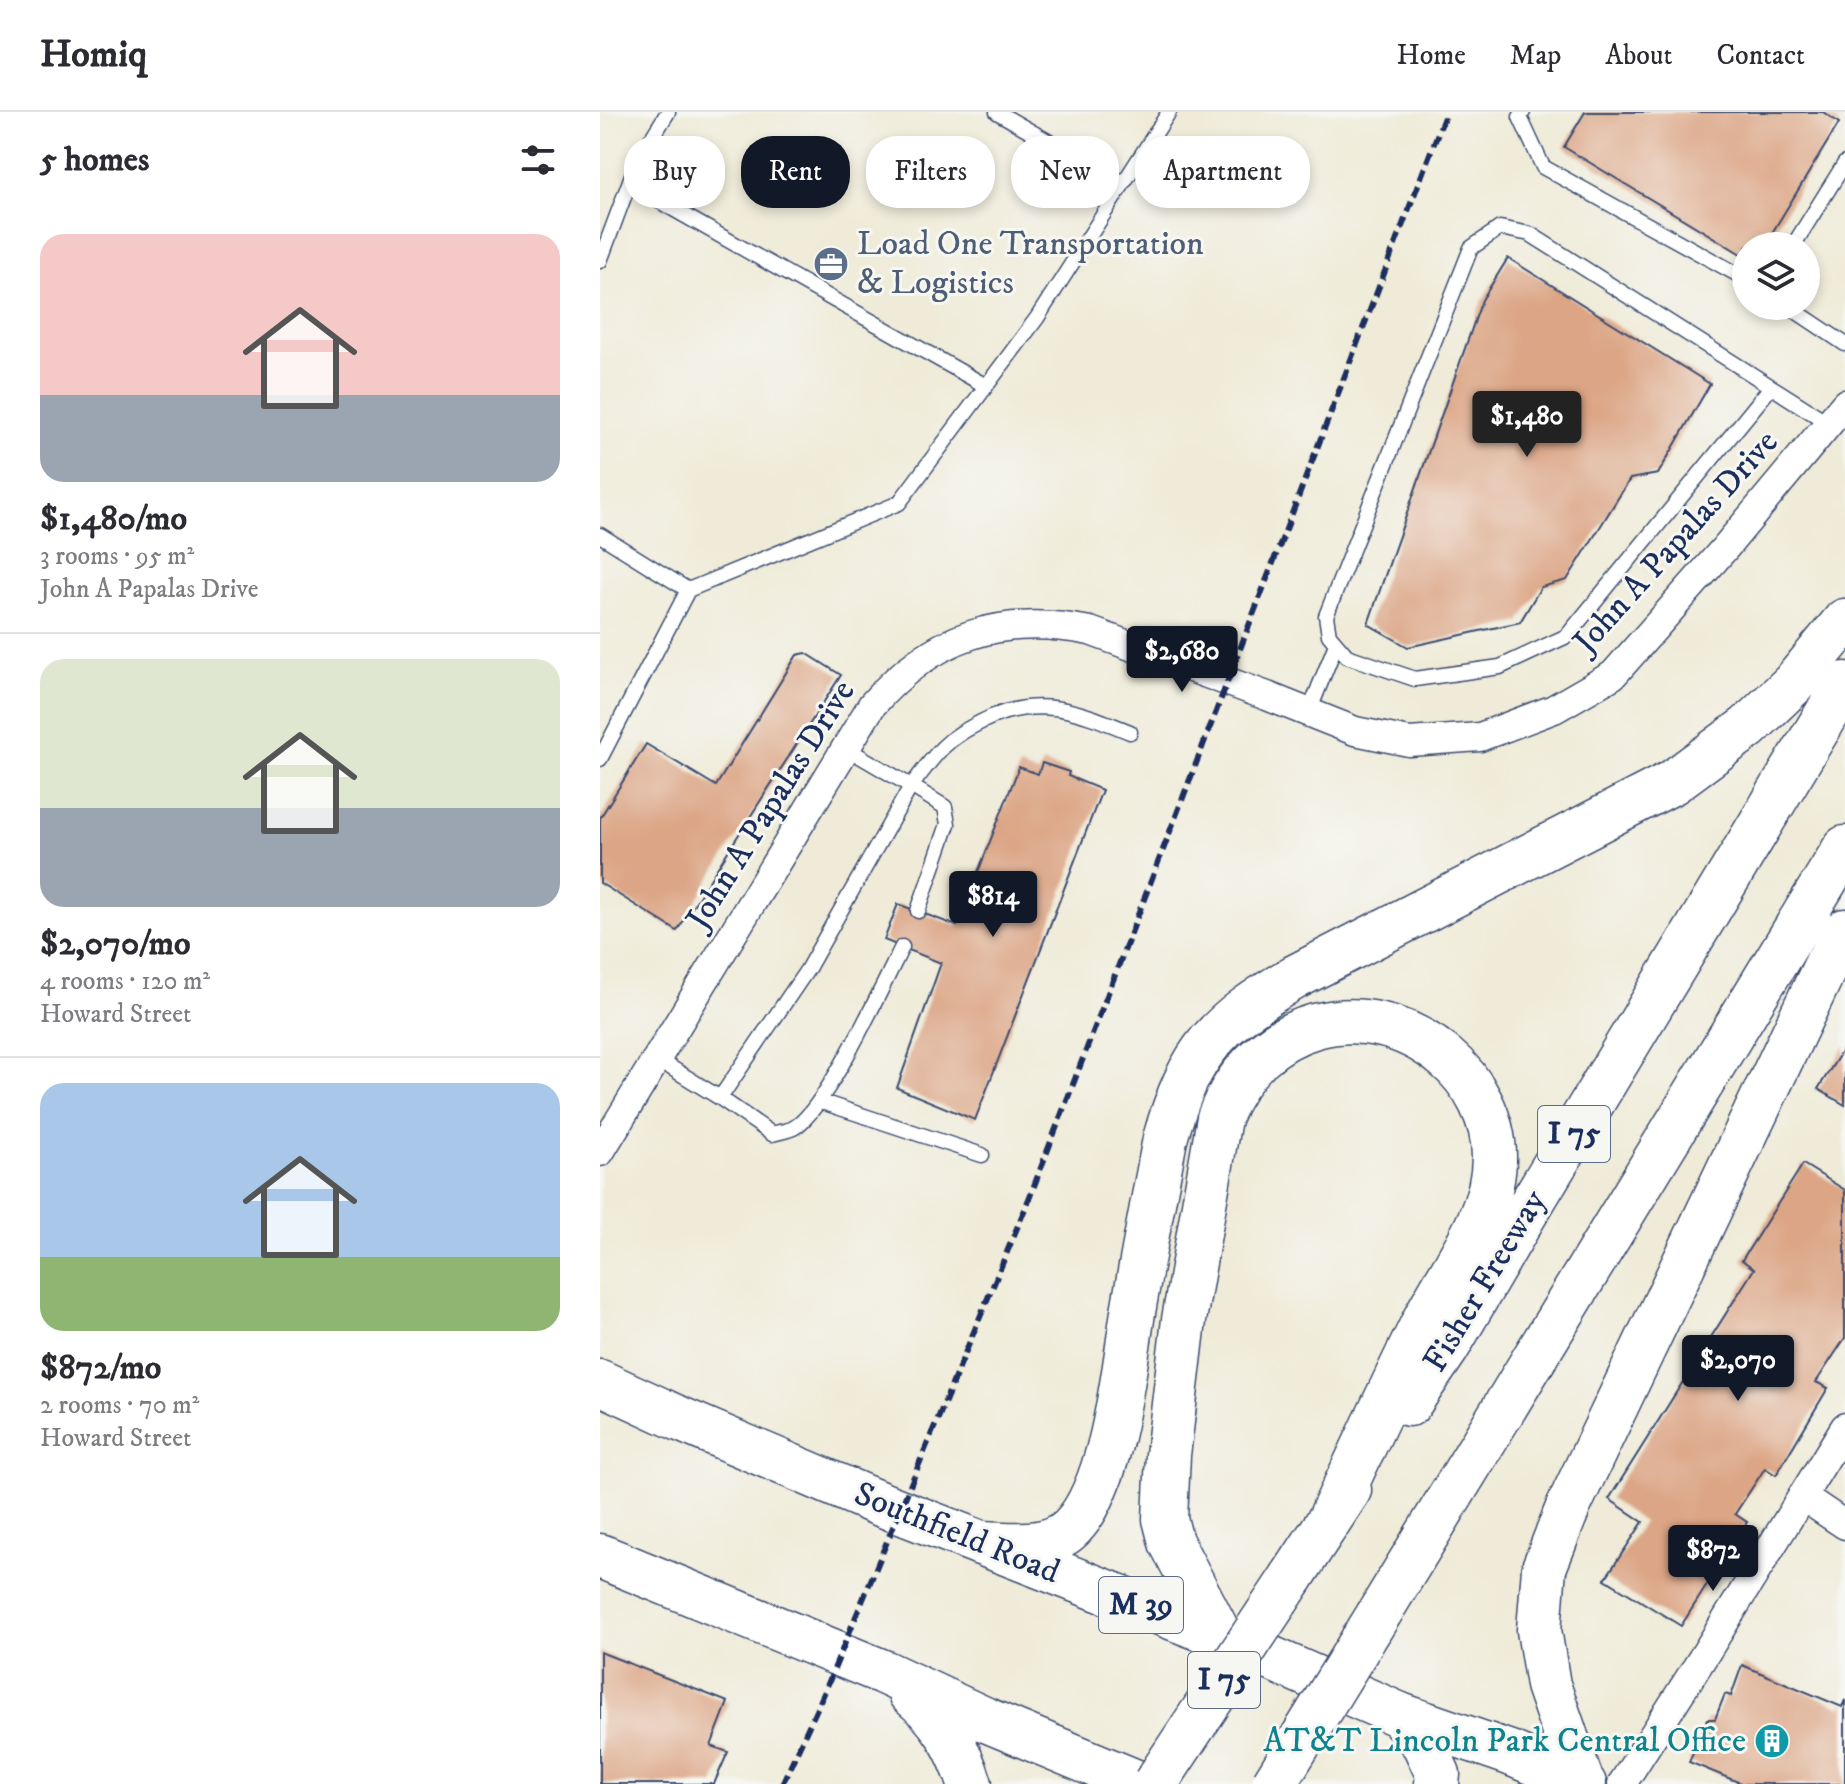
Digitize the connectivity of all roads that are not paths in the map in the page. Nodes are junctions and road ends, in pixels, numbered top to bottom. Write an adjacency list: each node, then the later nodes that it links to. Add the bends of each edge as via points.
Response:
1 (668, 112): 5 (lane)
2 (997, 112): 7 (lane)
3 (1169, 112): 7 (lane)
4 (1523, 112): 12 (lane, via 1520,117 1543,167)
5 (653, 136)
6 (1845, 163): 10 (lane)
7 (1123, 184): 15 (lane, via 1037,318)
8 (624, 197): 11 (lane)
9 (671, 208): 15 (lane)
10 (1802, 232)
11 (600, 261)
12 (1732, 271)
13 (1809, 320): 14 (lane)
14 (1845, 344)
15 (986, 386): 19 (lane, via 899,503)
16 (1771, 387): 17 (lane); 21 (lane, via 1567,636 1500,667 1415,679 1347,656); 21 (lane, via 1530,234 1500,228 1471,248 1326,616)
17 (1837, 414): 23 (street, John A Papalas Drive, via 1613,675 1554,709 1480,737 1409,742 1355,731)
18 (600, 535): 19 (lane)
19 (688, 590): 26 (lane)
20 (1845, 621): 44 (main road, via 1748,727 1673,782 1295,977 1225,1023 1202,1050 1176,1097 1122,1392 1104,1464 1088,1502 1072,1527 1047,1543)
21 (1336, 644): 23 (lane)
22 (1845, 684): 42 (main road, Fisher Freeway / I 75, via 1447,1348)
23 (1309, 712): 25 (street, John A Papalas Drive, via 1090,631 1038,624 995,627 930,653 895,679)
24 (1130, 732): 27 (lane, via 1084,714 1028,705 959,733)
25 (846, 748): 27 (lane); 32 (street, John A Papalas Drive)
26 (600, 759)
27 (911, 786): 29 (lane, via 945,807 948,824); 33 (lane, via 807,970)
28 (1845, 848): 52 (main road, I 75, bridge)
29 (918, 911)
30 (1845, 931): 54 (main road, via 1575,1491 1544,1568 1539,1630 1548,1685)
31 (902, 947): 34 (lane)
32 (657, 1059): 33 (lane); 35 (street, John A Papalas Drive)
33 (720, 1098): 34 (lane, via 772,1134 796,1127)
34 (819, 1101): 36 (lane)
35 (600, 1152)
36 (982, 1155)
37 (600, 1382): 40 (main road, Southfield Road / M 39)
38 (600, 1415): 40 (main road, via 667,1435)
39 (1845, 1427): 41 (street)
40 (744, 1446): 44 (main road, Southfield Road / M 39)
41 (1802, 1496): 43 (street); 54 (street, via 1705,1654)
42 (1332, 1514): 46 (main road, via 1427,1315 1475,1231 1494,1166 1485,1112 1457,1067 1402,1030 1343,1020 1312,1026 1260,1055 1228,1094 1219,1118 1184,1320 1165,1519 1171,1542); 51 (main road, Fisher Freeway / I 75, bridge)
43 (1845, 1525)
44 (980, 1543): 46 (main road, Southfield Road / M 39)
45 (600, 1556): 47 (main road)
46 (1220, 1636): 48 (main road, Southfield Road / M 39)
47 (883, 1672): 49 (main road, via 931,1710 948,1732); 50 (main road)
48 (1400, 1715): 53 (main road, via 1424,1744 1438,1774); 54 (main road, Southfield Road / M 39)
49 (970, 1784)
50 (1141, 1784)
51 (1155, 1784)
52 (1274, 1784)
53 (1437, 1784)
54 (1596, 1784)

